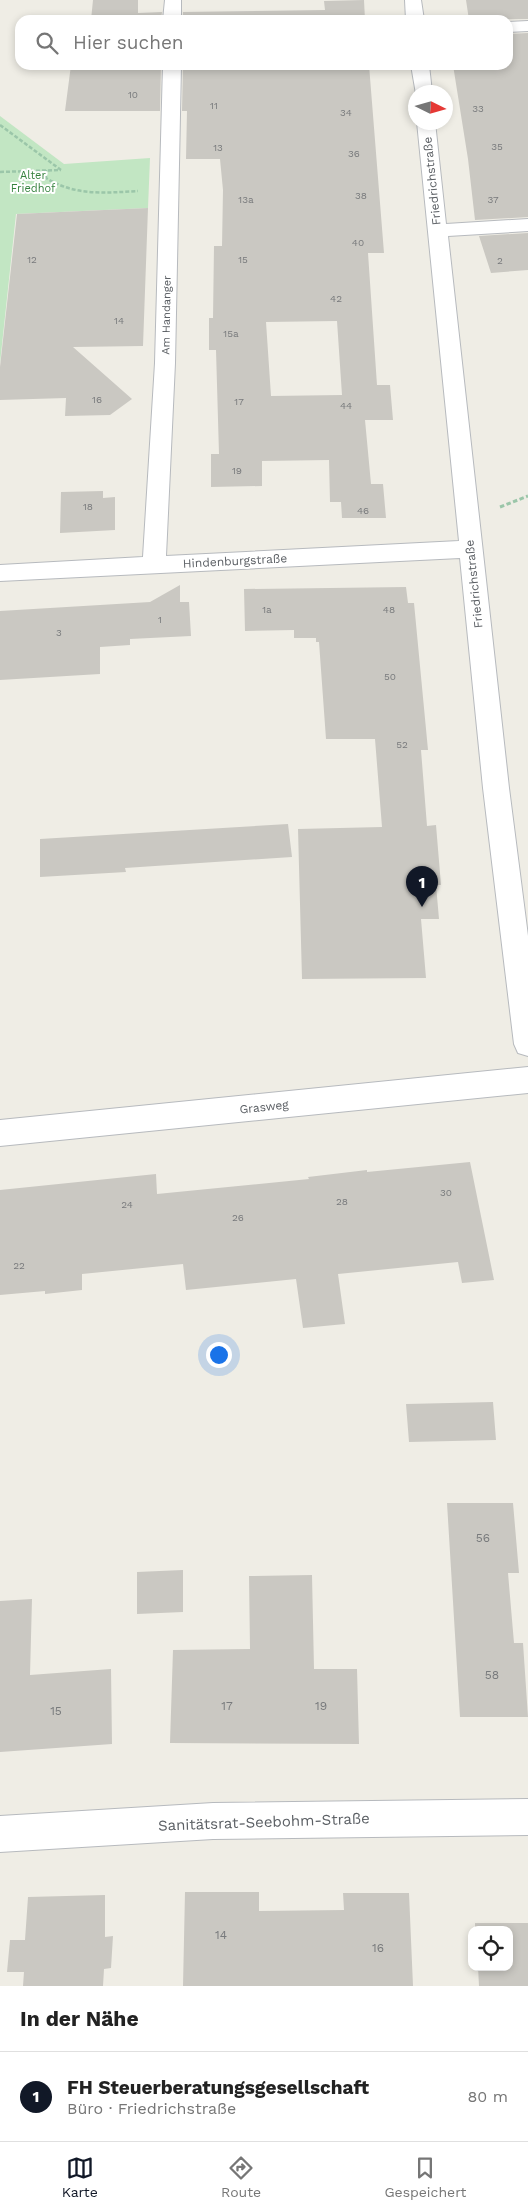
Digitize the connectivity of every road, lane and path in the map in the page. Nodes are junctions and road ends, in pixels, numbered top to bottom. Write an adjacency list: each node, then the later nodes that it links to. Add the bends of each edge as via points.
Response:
1 (173, 0): 3 (street)
2 (413, 0): 4 (street)
3 (172, 15)
4 (414, 15)
5 (528, 26): 6 (street)
6 (513, 27)
7 (172, 70): 14 (street, Am Handanger)
8 (420, 70): 9 (street)
9 (421, 85)
10 (0, 125): 12 (path, via 61,170)
11 (427, 130): 16 (street, Friedrichstraße)
12 (46, 170): 13 (path); 14 (path, via 46,178 54,184 88,194)
13 (0, 172)
14 (169, 190): 20 (street, Am Handanger, via 165,363)
15 (528, 225): 16 (street)
16 (437, 231): 19 (street, Friedrichstraße)
17 (528, 496): 18 (path)
18 (492, 510)
19 (470, 549): 20 (street, Hindenburgstraße); 22 (street, Friedrichstraße)
20 (154, 565): 21 (street, Hindenburgstraße)
21 (0, 573)
22 (528, 1044)
23 (528, 1080): 24 (street, Grasweg)
24 (0, 1133)
25 (528, 1817): 26 (street, Sanitätsrat-Seebohm-Straße, via 213,1821)
26 (0, 1834)

